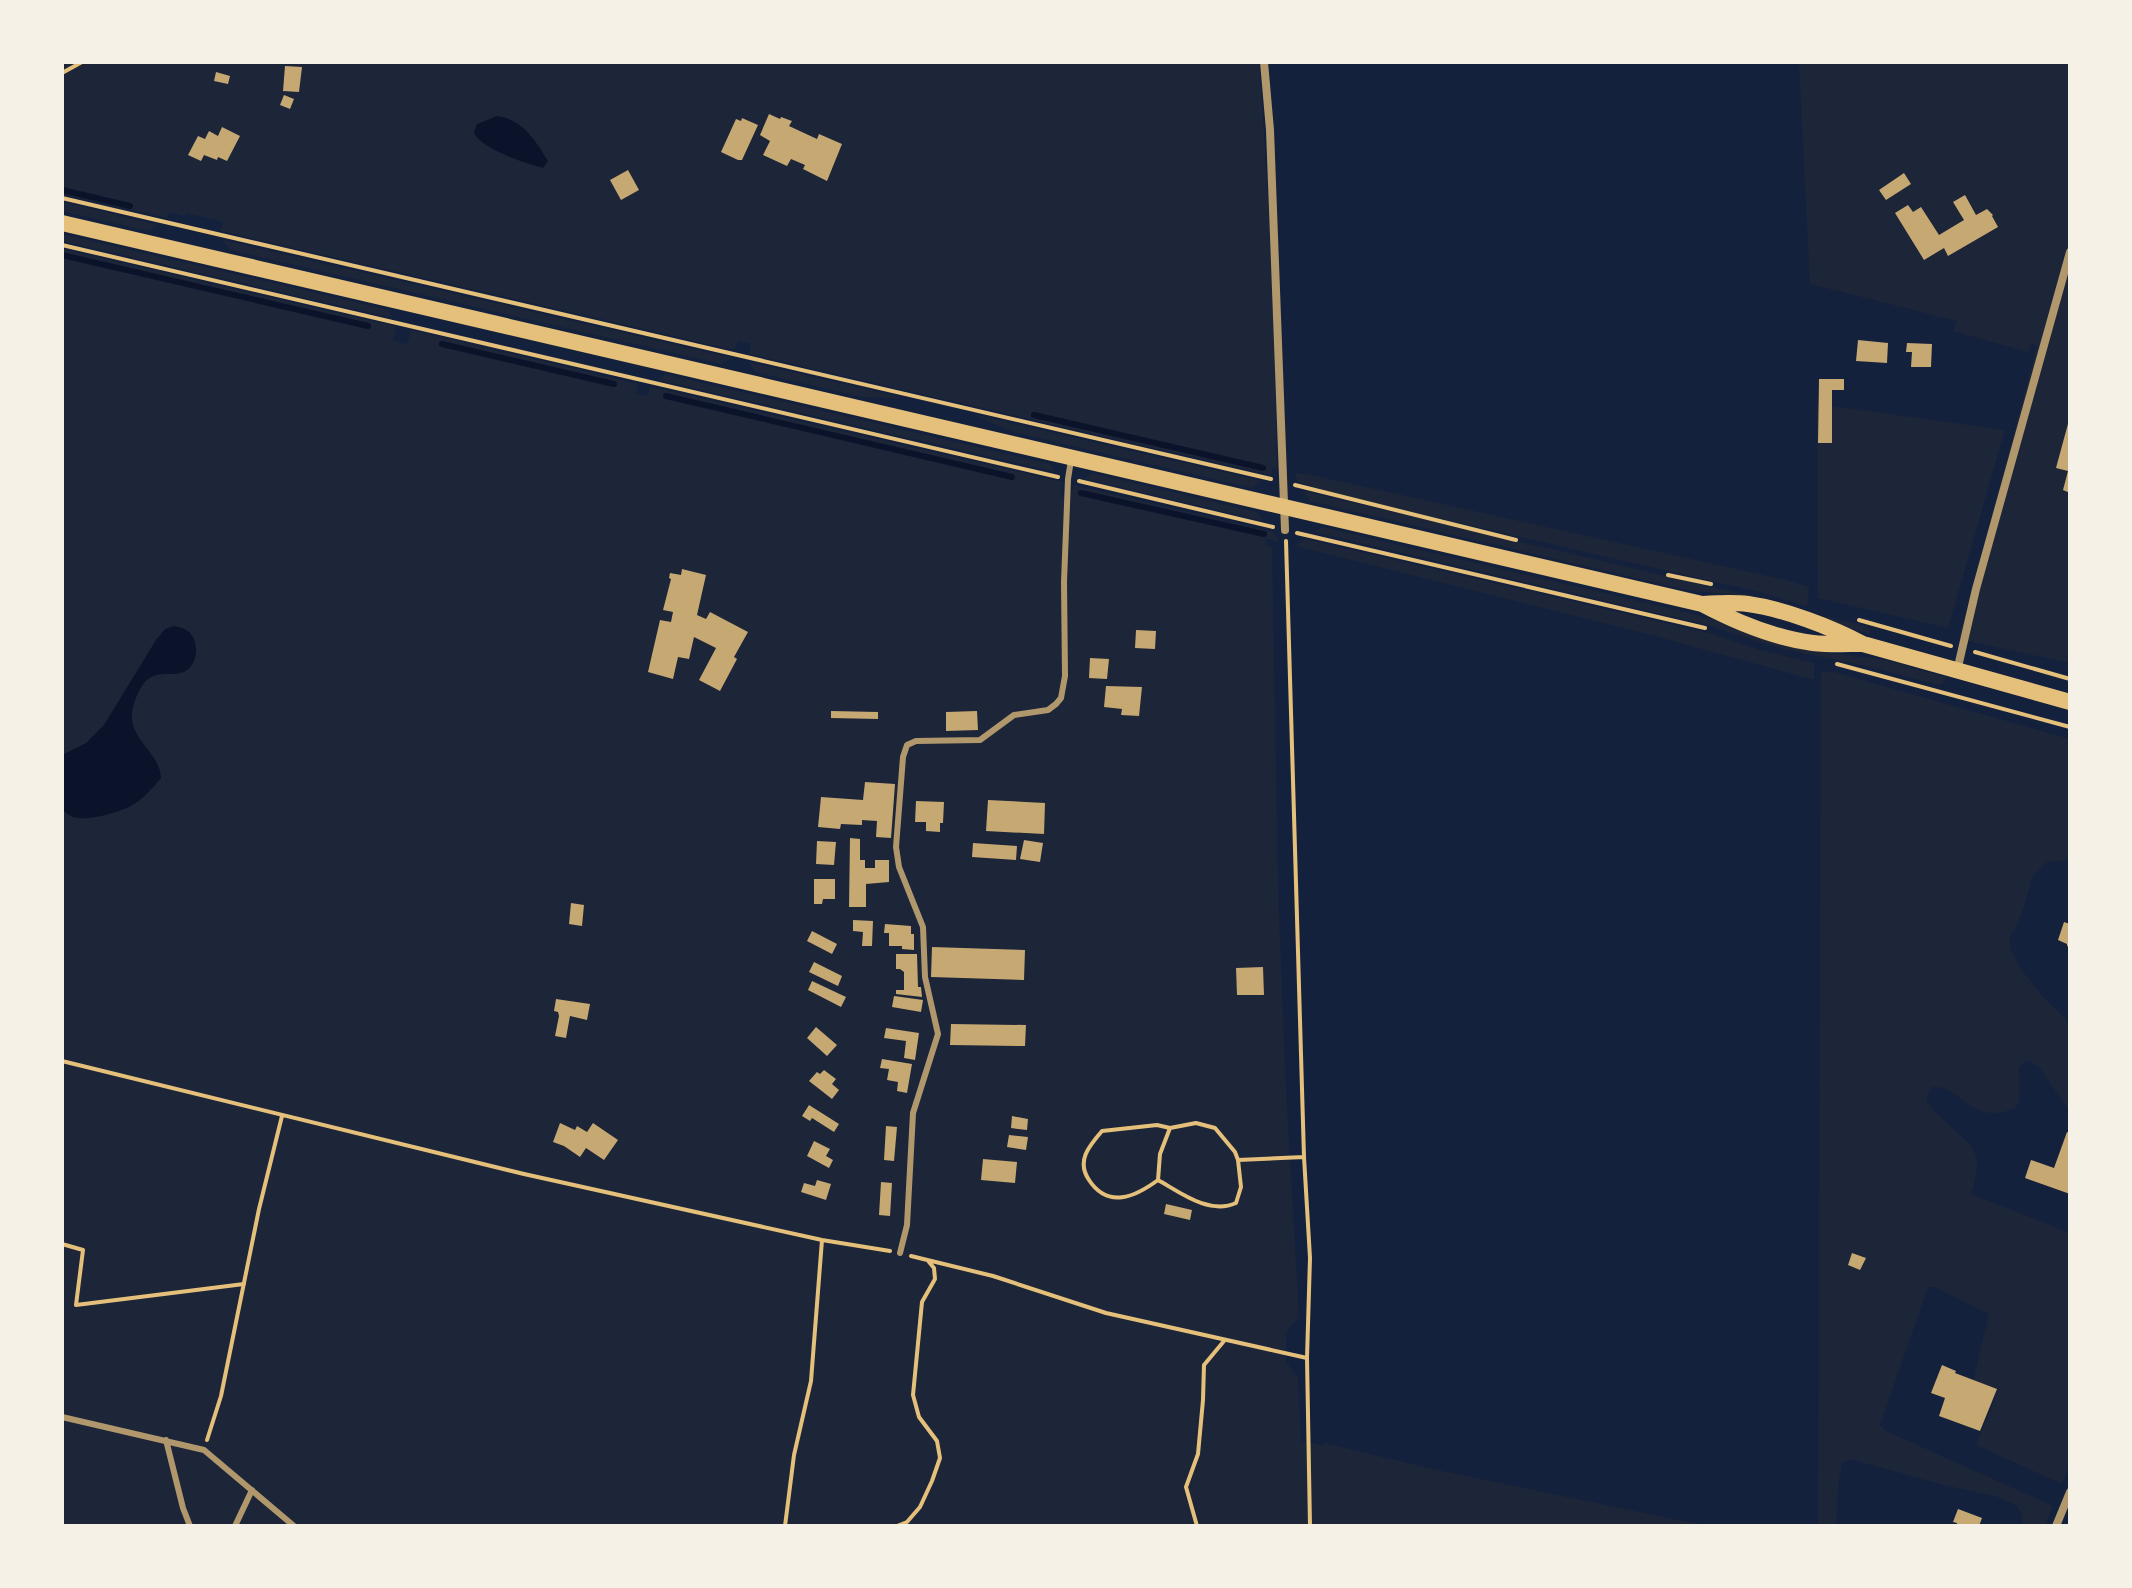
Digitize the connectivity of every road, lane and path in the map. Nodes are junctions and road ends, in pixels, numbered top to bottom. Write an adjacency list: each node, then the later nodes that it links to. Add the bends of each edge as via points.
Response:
1 (82, 62): 3 (path)
2 (1264, 62): 10 (street)
3 (62, 73)
4 (62, 198): 10 (path)
5 (62, 223): 8 (main road)
6 (62, 245): 9 (path)
7 (2070, 252): 20 (street)
8 (1071, 457): 9 (lane); 11 (main road)
9 (1068, 479): 12 (path); 34 (lane, via 1061,698 1048,710 1014,715 980,740 916,741 907,745 903,757 896,847 923,927 925,977 938,1034 913,1113 907,1225)
10 (1284, 482): 11 (street); 13 (path)
11 (1284, 506): 12 (street); 16 (main road)
12 (1285, 530): 18 (path); 29 (path)
13 (1516, 540)
14 (1665, 575): 15 (path)
15 (1725, 587)
16 (1702, 604): 19 (main road, via 1768,632 1814,643); 19 (main road, via 1750,604 1836,630)
17 (1871, 623): 20 (path)
18 (1710, 629)
19 (1863, 644): 22 (main road)
20 (1962, 649): 22 (street); 23 (path)
21 (1829, 662): 25 (path)
22 (1957, 671): 24 (main road)
23 (2070, 679)
24 (2070, 702)
25 (2070, 727)
26 (62, 1061): 27 (path)
27 (282, 1116): 32 (path); 36 (path)
28 (1170, 1128): 30 (path, via 1196,1123 1215,1128); 31 (path); 31 (path, via 1102,1131 1084,1155 1083,1172 1103,1197 1142,1192)
29 (1304, 1157): 30 (path); 38 (path, via 1310,1258)
30 (1238, 1160): 31 (path, via 1241,1187 1236,1203 1225,1208 1194,1201)
31 (1158, 1180)
32 (822, 1240): 34 (path); 47 (path, via 811,1381)
33 (62, 1244): 36 (path, via 83,1250 76,1305)
34 (900, 1253): 35 (path)
35 (927, 1260): 37 (path, via 1106,1313); 48 (path, via 935,1279 922,1302 913,1395 940,1458 920,1507)
36 (244, 1284): 41 (path)
37 (1224, 1341): 38 (path); 49 (path, via 1204,1365 1198,1454 1186,1487)
38 (1307, 1358): 50 (path)
39 (62, 1417): 40 (lane)
40 (166, 1440): 41 (lane); 44 (lane)
41 (204, 1450): 42 (lane)
42 (252, 1490): 45 (lane); 46 (lane)
43 (2070, 1492): 51 (street)
44 (190, 1526)
45 (235, 1526)
46 (294, 1526)
47 (785, 1526)
48 (897, 1526)
49 (1197, 1526)
50 (1310, 1526)
51 (2056, 1526)

